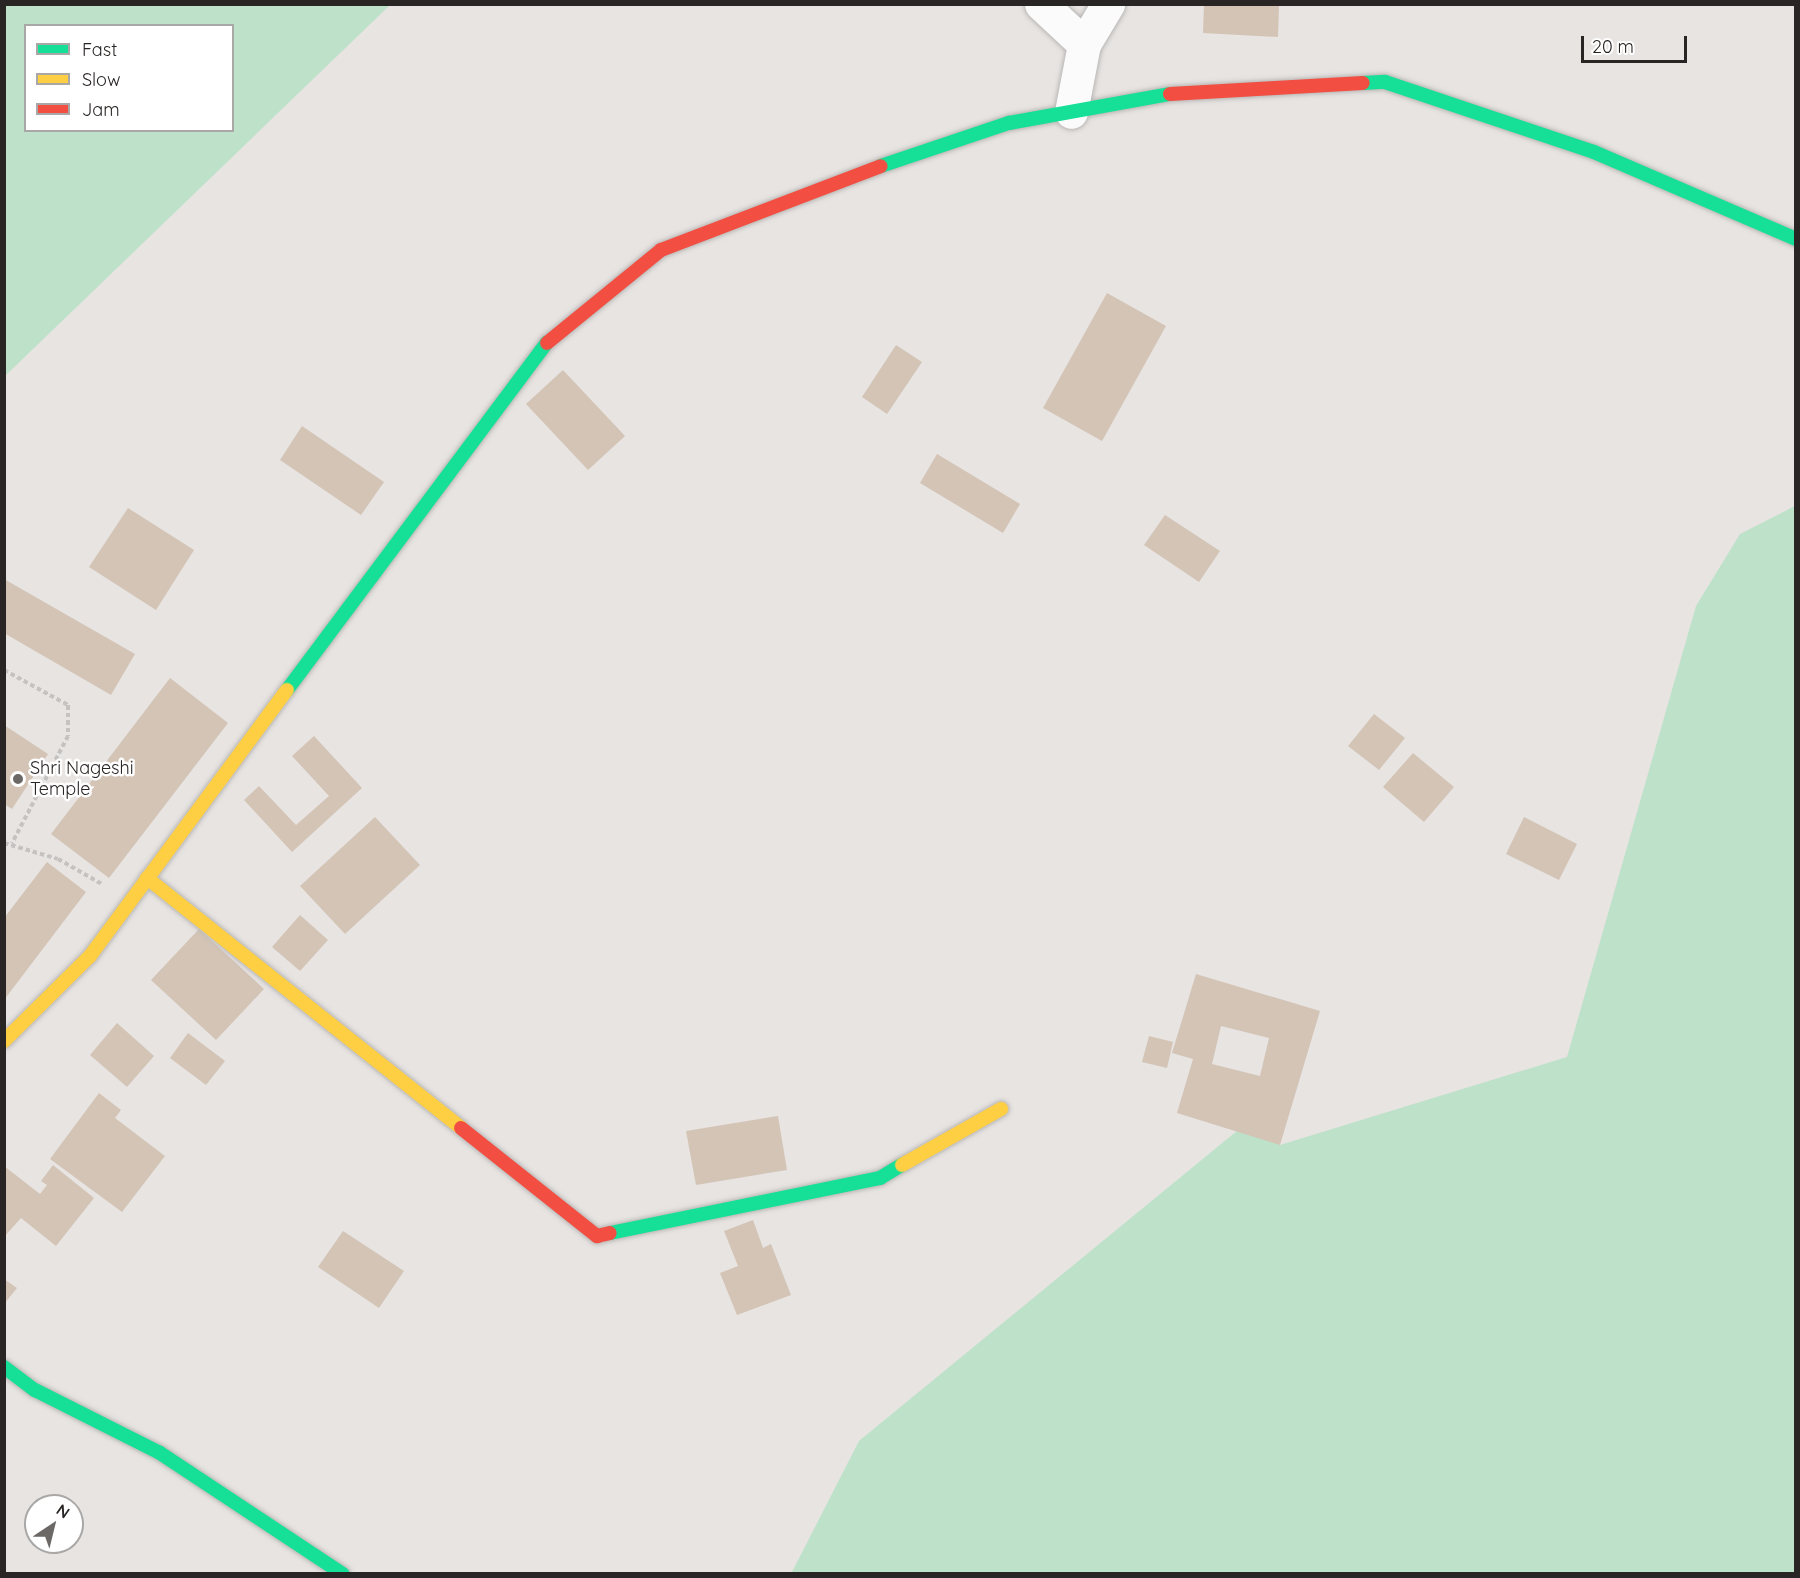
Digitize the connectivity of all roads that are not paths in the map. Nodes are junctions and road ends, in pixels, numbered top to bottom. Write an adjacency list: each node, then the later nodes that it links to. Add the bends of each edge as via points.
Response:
1 (1041, 4): 3 (street)
2 (1108, 4): 3 (street)
3 (1084, 44): 4 (street)
4 (1071, 112): 5 (street, via 1186,91 1385,82 1594,152); 6 (street, via 998,126 814,189 660,250 542,347)
5 (1796, 239)
6 (147, 878): 7 (street, via 90,956); 8 (street, via 597,1236 880,1178)
7 (4, 1041)
8 (1001, 1109)
9 (4, 1367): 10 (street, via 36,1390 160,1453)
10 (343, 1574)

